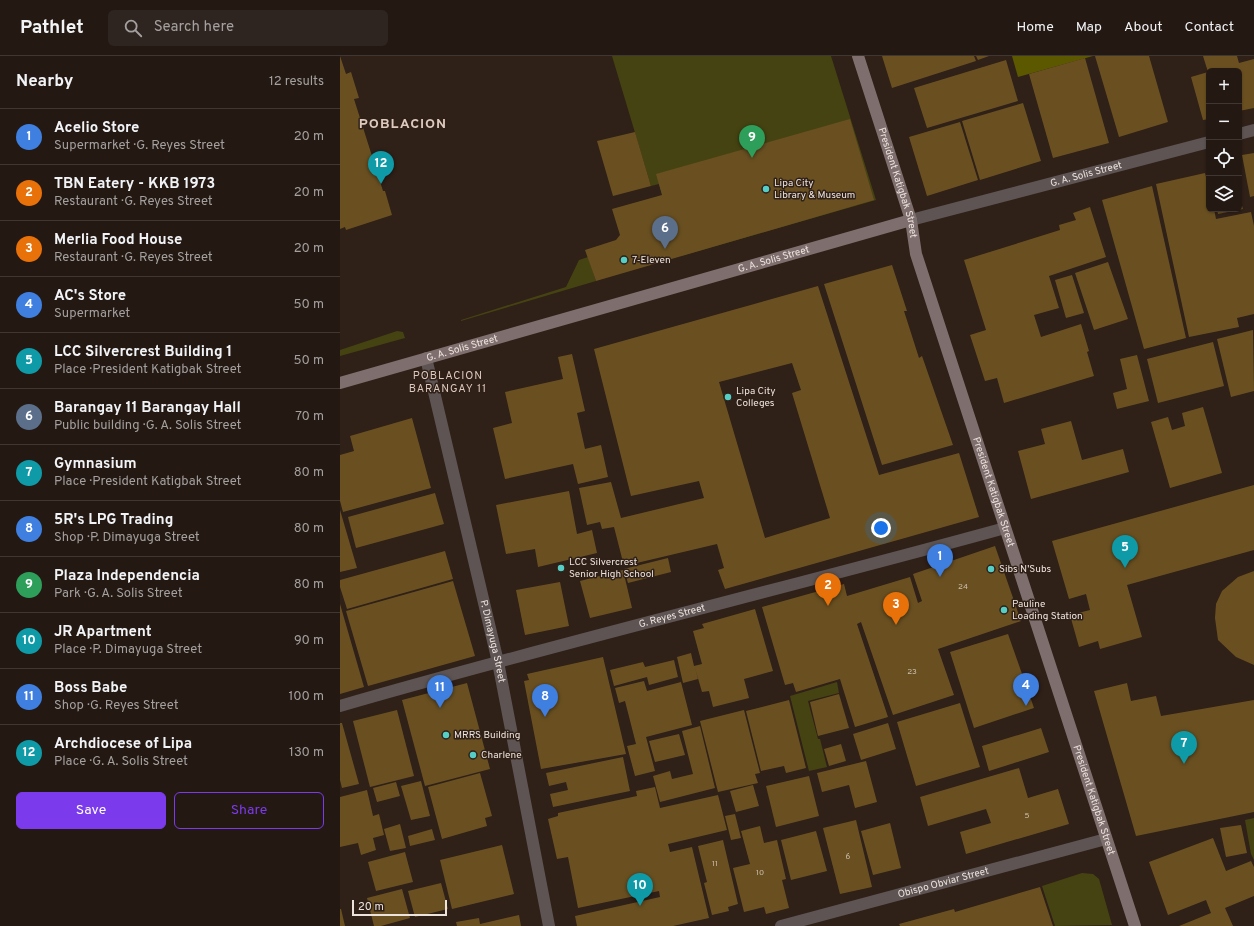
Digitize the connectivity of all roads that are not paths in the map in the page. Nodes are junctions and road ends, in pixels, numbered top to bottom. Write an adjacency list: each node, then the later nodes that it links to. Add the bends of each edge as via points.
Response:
1 (858, 56): 5 (street, President Katigbak Street)
2 (1254, 130): 3 (street)
3 (1242, 133)
4 (1206, 143): 5 (street, G. A. Solis Street)
5 (910, 220): 6 (street, G. A. Solis Street); 8 (street, President Katigbak Street, via 916,254)
6 (426, 358): 7 (street, G. A. Solis Street); 9 (street, P. Dimayuga Street)
7 (340, 383)
8 (1005, 528): 9 (street, G. Reyes Street); 11 (street, President Katigbak Street)
9 (498, 662): 10 (street, G. Reyes Street); 12 (street, P. Dimayuga Street)
10 (340, 706)
11 (1106, 839): 13 (street, Obispo Obviar Street); 14 (street, President Katigbak Street)
12 (549, 926)
13 (781, 926)
14 (1135, 926)

